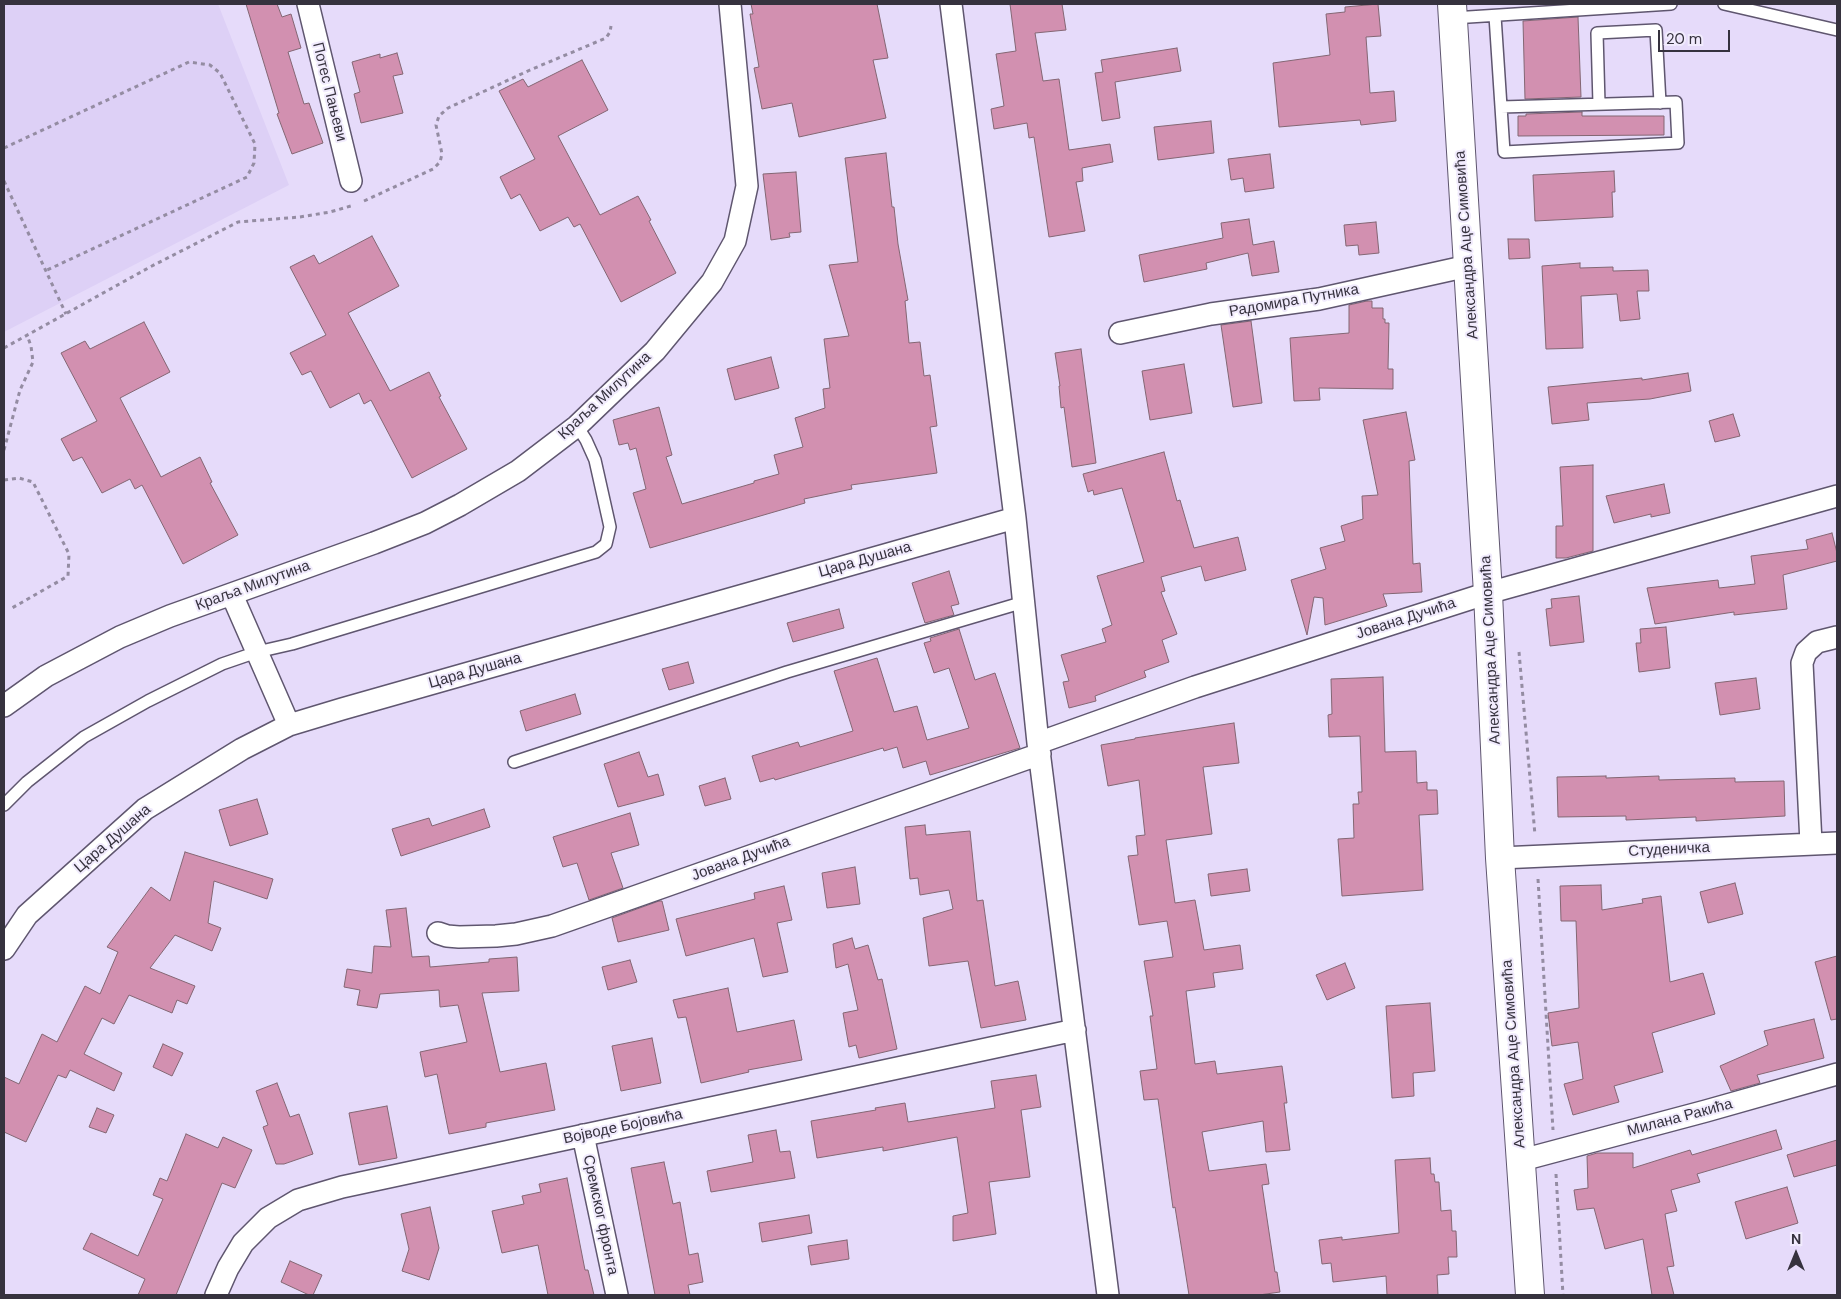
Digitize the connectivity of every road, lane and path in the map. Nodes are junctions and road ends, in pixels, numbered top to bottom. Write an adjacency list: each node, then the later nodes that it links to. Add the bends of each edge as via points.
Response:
1 (308, 4): 16 (street, Потес Пањеви)
2 (730, 4): 23 (street, Краља Милутина, via 747,186 735,241 712,282 655,351)
3 (951, 4): 27 (street)
4 (1656, 4): 5 (lane); 8 (lane)
5 (1671, 4)
6 (1724, 4): 10 (lane)
7 (1452, 11): 8 (lane); 17 (street, Александра Аце Симовића)
8 (1495, 16): 13 (lane)
9 (611, 26): 19 (path, via 606,38 443,112 436,125 442,154 433,169 360,203 330,212 238,222)
10 (1837, 30)
11 (1660, 103): 12 (lane); 12 (lane, via 1656,30 1598,33); 13 (lane, via 1676,102 1678,143 1504,152)
12 (1599, 104): 13 (lane)
13 (1501, 107)
14 (4, 148): 18 (path, via 190,62 210,65 220,72 255,144 254,163 247,177)
15 (4, 181): 18 (path)
16 (351, 181)
17 (1468, 266): 20 (street, Радомира Путника, via 1318,299 1212,314); 28 (street, Александра Аце Симовића)
18 (44, 271): 19 (path)
19 (66, 314): 21 (path)
20 (1120, 333)
21 (27, 335): 22 (path); 24 (path, via 32,362 20,390)
22 (4, 348)
23 (577, 426): 29 (street, Краља Милутина, via 518,471 460,506 425,523); 34 (lane, via 595,460 610,527 606,544 596,552)
24 (4, 450)
25 (4, 480): 31 (path, via 18,478 32,482 70,554 68,576)
26 (1837, 496): 28 (street, Јована Дучића)
27 (1015, 518): 30 (street); 36 (street, Цара Душана)
28 (1488, 592): 37 (street, Јована Дучића, via 1195,687); 43 (street, Александра Аце Симовића)
29 (232, 595): 34 (street); 35 (street, Краља Милутина, via 120,637 46,676)
30 (1024, 602): 37 (street); 38 (lane, via 786,672)
31 (12, 608)
32 (1837, 637): 40 (street, via 1817,642 1806,652 1802,663)
33 (1518, 644): 42 (path)
34 (257, 652): 36 (street); 39 (lane, via 222,664 148,700 84,737 27,782)
35 (4, 706)
36 (288, 725): 45 (street, Цара Душана, via 242,749 145,809 27,915)
37 (1039, 748): 44 (street, Јована Дучића, via 552,926 496,936 459,937); 46 (street)
38 (514, 762)
39 (4, 805)
40 (1811, 843): 41 (street, Студеничка); 42 (street, Студеничка)
41 (1837, 843)
42 (1536, 856): 43 (street, Студеничка); 49 (path)
43 (1500, 858): 50 (street, Александра Аце Симовића)
44 (438, 933)
45 (4, 950)
46 (1075, 1030): 48 (street, Војводе Бојовића); 53 (street)
47 (1837, 1074): 49 (street, Милана Ракића)
48 (584, 1136): 51 (street, Војводе Бојовића, via 342,1187 298,1200 268,1218 243,1243); 52 (street, Сремског фронта)
49 (1555, 1151): 50 (street, Милана Ракића); 55 (path)
50 (1522, 1160): 54 (street, Александра Аце Симовића)
51 (216, 1295)
52 (617, 1295)
53 (1108, 1295)
54 (1530, 1295)
55 (1563, 1295)

